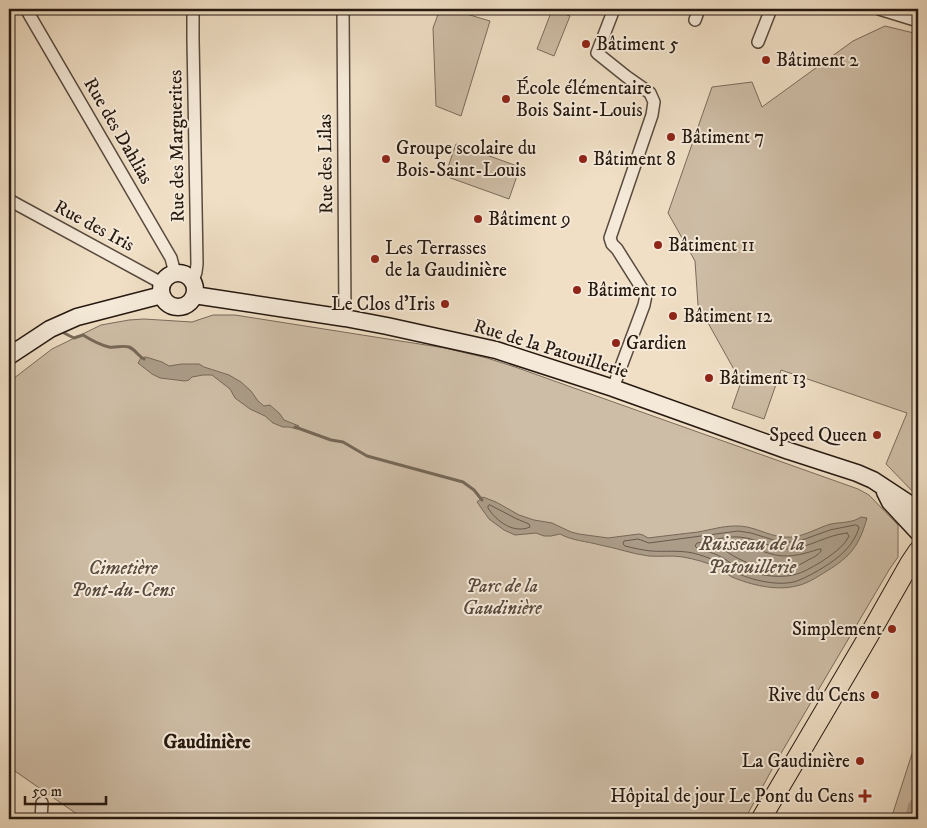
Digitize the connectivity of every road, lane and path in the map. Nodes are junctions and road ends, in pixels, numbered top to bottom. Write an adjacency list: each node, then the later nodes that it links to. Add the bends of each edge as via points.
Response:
1 (26, 9): 10 (street, Rue des Dahlias, via 171,258)
2 (193, 9): 11 (street, Rue des Marguerites, via 197,264)
3 (342, 9): 12 (street, Rue des Lilas)
4 (614, 9): 14 (street, via 597,53 650,92 654,102 610,238 646,295)
5 (771, 9): 8 (street)
6 (878, 9): 7 (street)
7 (918, 21)
8 (758, 42)
9 (9, 200): 10 (street, Rue des Iris)
10 (167, 283): 11 (street, via 185,275); 11 (street, via 168,304 178,307 192,300); 13 (street, via 50,329)
11 (194, 288): 12 (street, Rue de la Patouillerie)
12 (345, 318): 14 (street, Rue de la Patouillerie, via 496,350)
13 (9, 356)
14 (612, 388): 15 (street, Rue de la Patouillerie, via 857,473)
15 (882, 488): 16 (street, Rue de la Patouillerie, via 908,503); 17 (street, Rue de la Patouillerie, via 890,502)
16 (918, 513)
17 (918, 532)
18 (918, 551): 21 (main road)
19 (42, 803): 20 (street)
20 (40, 819)
21 (761, 819)

